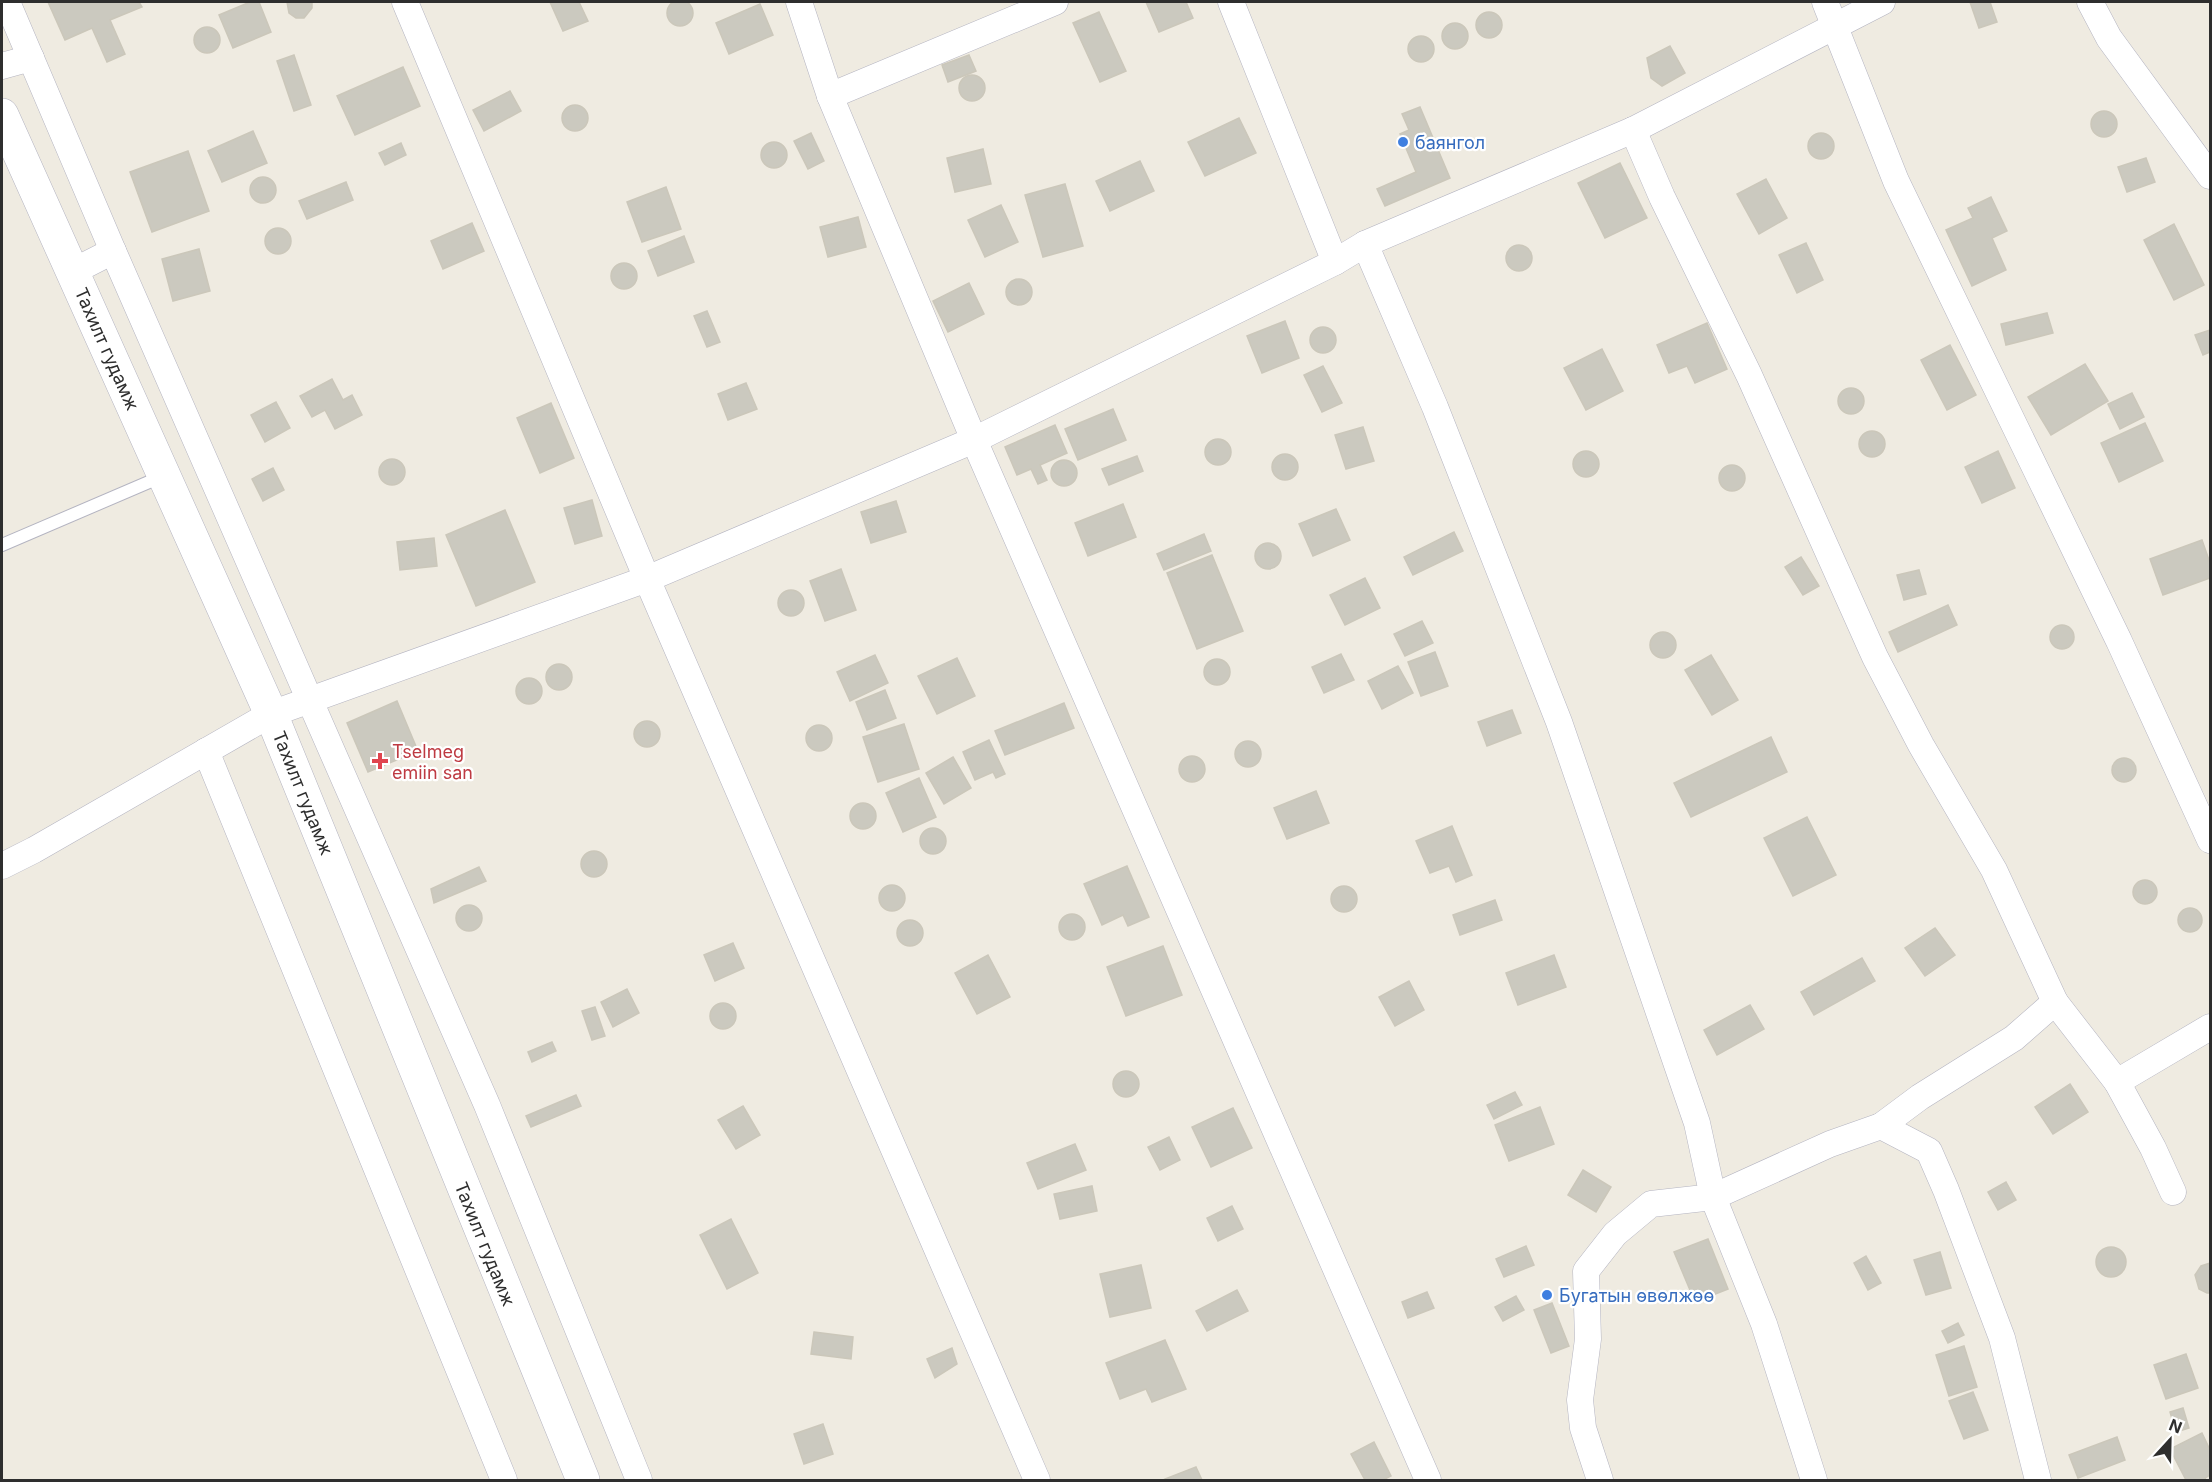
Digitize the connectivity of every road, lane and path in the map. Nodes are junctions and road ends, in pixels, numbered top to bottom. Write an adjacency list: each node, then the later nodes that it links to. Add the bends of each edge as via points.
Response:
1 (7, 2): 10 (street)
2 (405, 2): 23 (street)
3 (799, 2): 12 (street)
4 (1055, 2): 12 (street)
5 (1231, 2): 18 (street)
6 (1825, 2): 9 (street)
7 (1882, 2): 9 (street)
8 (2090, 2): 15 (street, via 2109,38)
9 (1836, 26): 14 (street); 27 (street, via 1896,181 2119,640)
10 (31, 58): 11 (street); 17 (street)
11 (2, 66)
12 (830, 96): 20 (street)
13 (2, 116): 19 (main road, Тахилт гудамж)
14 (1633, 130): 16 (street); 29 (street, via 1749,375 1875,657 1994,870)
15 (2211, 176)
16 (1365, 244): 18 (street); 34 (street, via 1435,407 1559,722 1697,1123)
17 (113, 251): 19 (street); 24 (street)
18 (1335, 262): 20 (street)
19 (72, 272): 21 (main road, Тахилт гудамж)
20 (974, 440): 23 (street); 39 (street)
21 (164, 475): 22 (lane); 25 (main road, Тахилт гудамж)
22 (2, 545)
23 (647, 579): 24 (street); 38 (street)
24 (312, 701): 25 (street); 37 (street, via 487,1105)
25 (271, 714): 26 (street); 36 (main road, Тахилт гудамж)
26 (206, 751): 28 (street); 35 (street)
27 (2211, 840)
28 (2, 866)
29 (2055, 1002): 31 (street); 32 (street, via 2014,1038)
30 (2211, 1027): 31 (street)
31 (2117, 1082): 33 (street)
32 (1881, 1126): 34 (street, via 1830,1144); 42 (street, via 1929,1150 2002,1338)
33 (2173, 1192)
34 (1713, 1197): 40 (street, via 1651,1204 1615,1234 1586,1271 1588,1339 1580,1400 1583,1428); 41 (street, via 1764,1324)
35 (504, 1480)
36 (583, 1480)
37 (639, 1480)
38 (1038, 1480)
39 (1428, 1480)
40 (1600, 1480)
41 (1814, 1480)
42 (2038, 1480)

